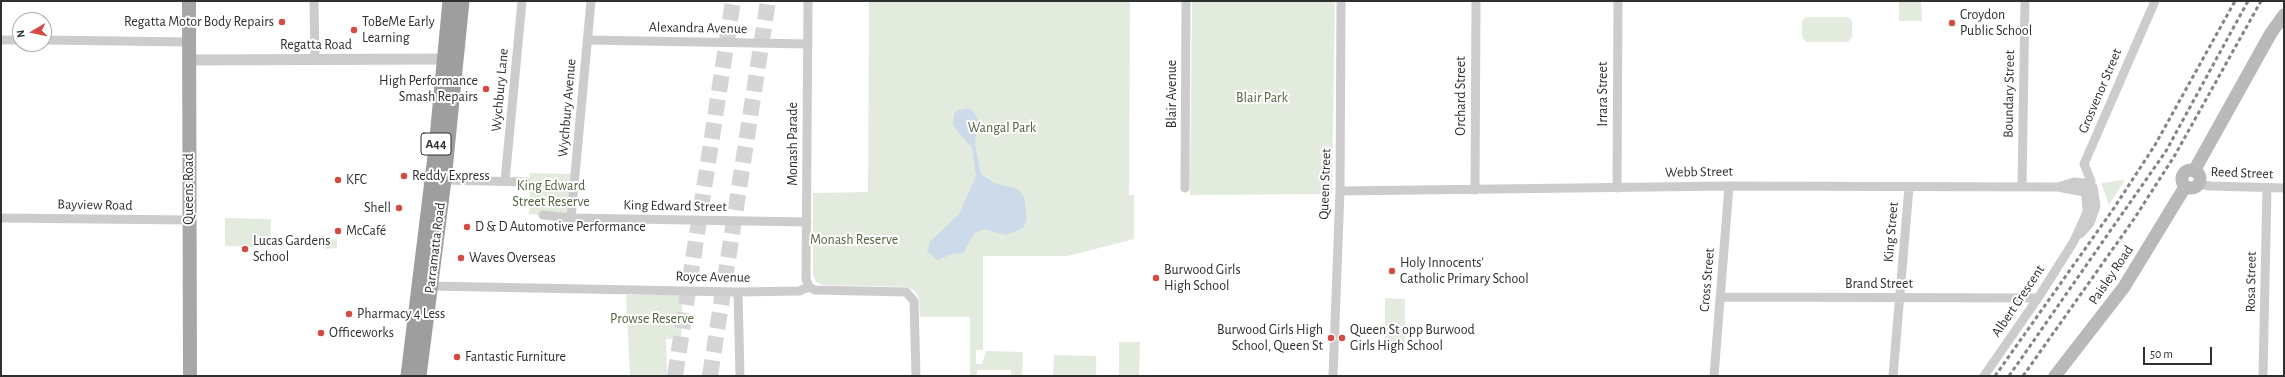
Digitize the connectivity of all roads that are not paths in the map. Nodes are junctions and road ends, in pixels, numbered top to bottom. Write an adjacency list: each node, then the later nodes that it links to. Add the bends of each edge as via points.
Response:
1 (189, 1): 19 (main road, Queens Road)
2 (314, 1): 23 (street)
3 (450, 1): 21 (highway, Parramatta Road / A44)
4 (462, 1): 25 (highway, Parramatta Road / A44)
5 (522, 1): 26 (street, Wychbury Lane)
6 (591, 1): 18 (street, Wychbury Avenue)
7 (808, 1): 20 (street, Monash Parade)
8 (1186, 1): 33 (street, Blair Avenue)
9 (1341, 1): 39 (street, Queen Street)
10 (1476, 1): 38 (street, Orchard Street)
11 (1618, 1): 34 (street, Irrara Street)
12 (2025, 1): 31 (street, Boundary Street)
13 (2155, 1): 35 (street, Grosvenor Street, via 2084,164 2091,181)
14 (2284, 15): 24 (main road, via 2271,33)
15 (1, 40): 16 (street)
16 (12, 40)
17 (52, 40): 19 (street)
18 (588, 40): 20 (street, Alexandra Avenue); 42 (street, Wychbury Avenue)
19 (189, 42): 22 (main road, Queens Road)
20 (808, 44): 44 (street, Monash Parade)
21 (444, 59): 23 (street, Regatta Road); 53 (highway, Parramatta Road / A44, via 436,148)
22 (189, 60): 23 (street, Regatta Road); 43 (main road, Queens Road)
23 (314, 60)
24 (2194, 170): 28 (main road, via 2200,176); 32 (main road, via 2186,171 2183,175)
25 (444, 180): 26 (street); 45 (highway, Parramatta Road / A44)
26 (505, 181): 27 (street)
27 (526, 182)
28 (2199, 184): 32 (main road, via 2191,188); 36 (street, Reed Street)
29 (1729, 186): 30 (street, Webb Street); 34 (street, Webb Street); 48 (street, Cross Street)
30 (1909, 187): 31 (street, Webb Street); 49 (street, King Street)
31 (2022, 187): 35 (street, Webb Street, via 2058,187 2074,182)
32 (2185, 187): 60 (main road, Paisley Road, via 2124,288)
33 (1185, 188)
34 (1616, 188): 38 (street, Webb Street)
35 (2086, 188): 50 (street, Albert Crescent, via 2093,187 2096,200 2090,223 2074,240)
36 (2267, 188): 37 (street, Reed Street); 61 (street, Rosa Street)
37 (2284, 188)
38 (1474, 190): 39 (street, Webb Street)
39 (1340, 191): 51 (street, Queen Street)
40 (543, 214): 42 (street, King Edward Street)
41 (1, 218): 43 (street, Bayview Road)
42 (571, 218): 44 (street, King Edward Street)
43 (189, 220): 52 (main road, Queens Road)
44 (807, 222): 46 (street, Monash Parade, via 806,279)
45 (430, 286): 47 (street, Royce Avenue); 54 (highway, Parramatta Road / A44)
46 (809, 288): 47 (street, Royce Avenue, via 799,291); 56 (street, Royce Avenue, via 901,291 910,295 915,307)
47 (738, 292): 55 (street)
48 (1720, 297): 49 (street, Brand Street); 57 (street, Cross Street)
49 (1900, 298): 50 (street, Brand Street); 58 (street, King Street)
50 (2038, 298): 59 (street, Albert Crescent)
51 (1335, 373)
52 (190, 376)
53 (408, 376)
54 (419, 376)
55 (740, 376)
56 (916, 376)
57 (1714, 376)
58 (1893, 376)
59 (1984, 376)
60 (2055, 376)
61 (2263, 376)

